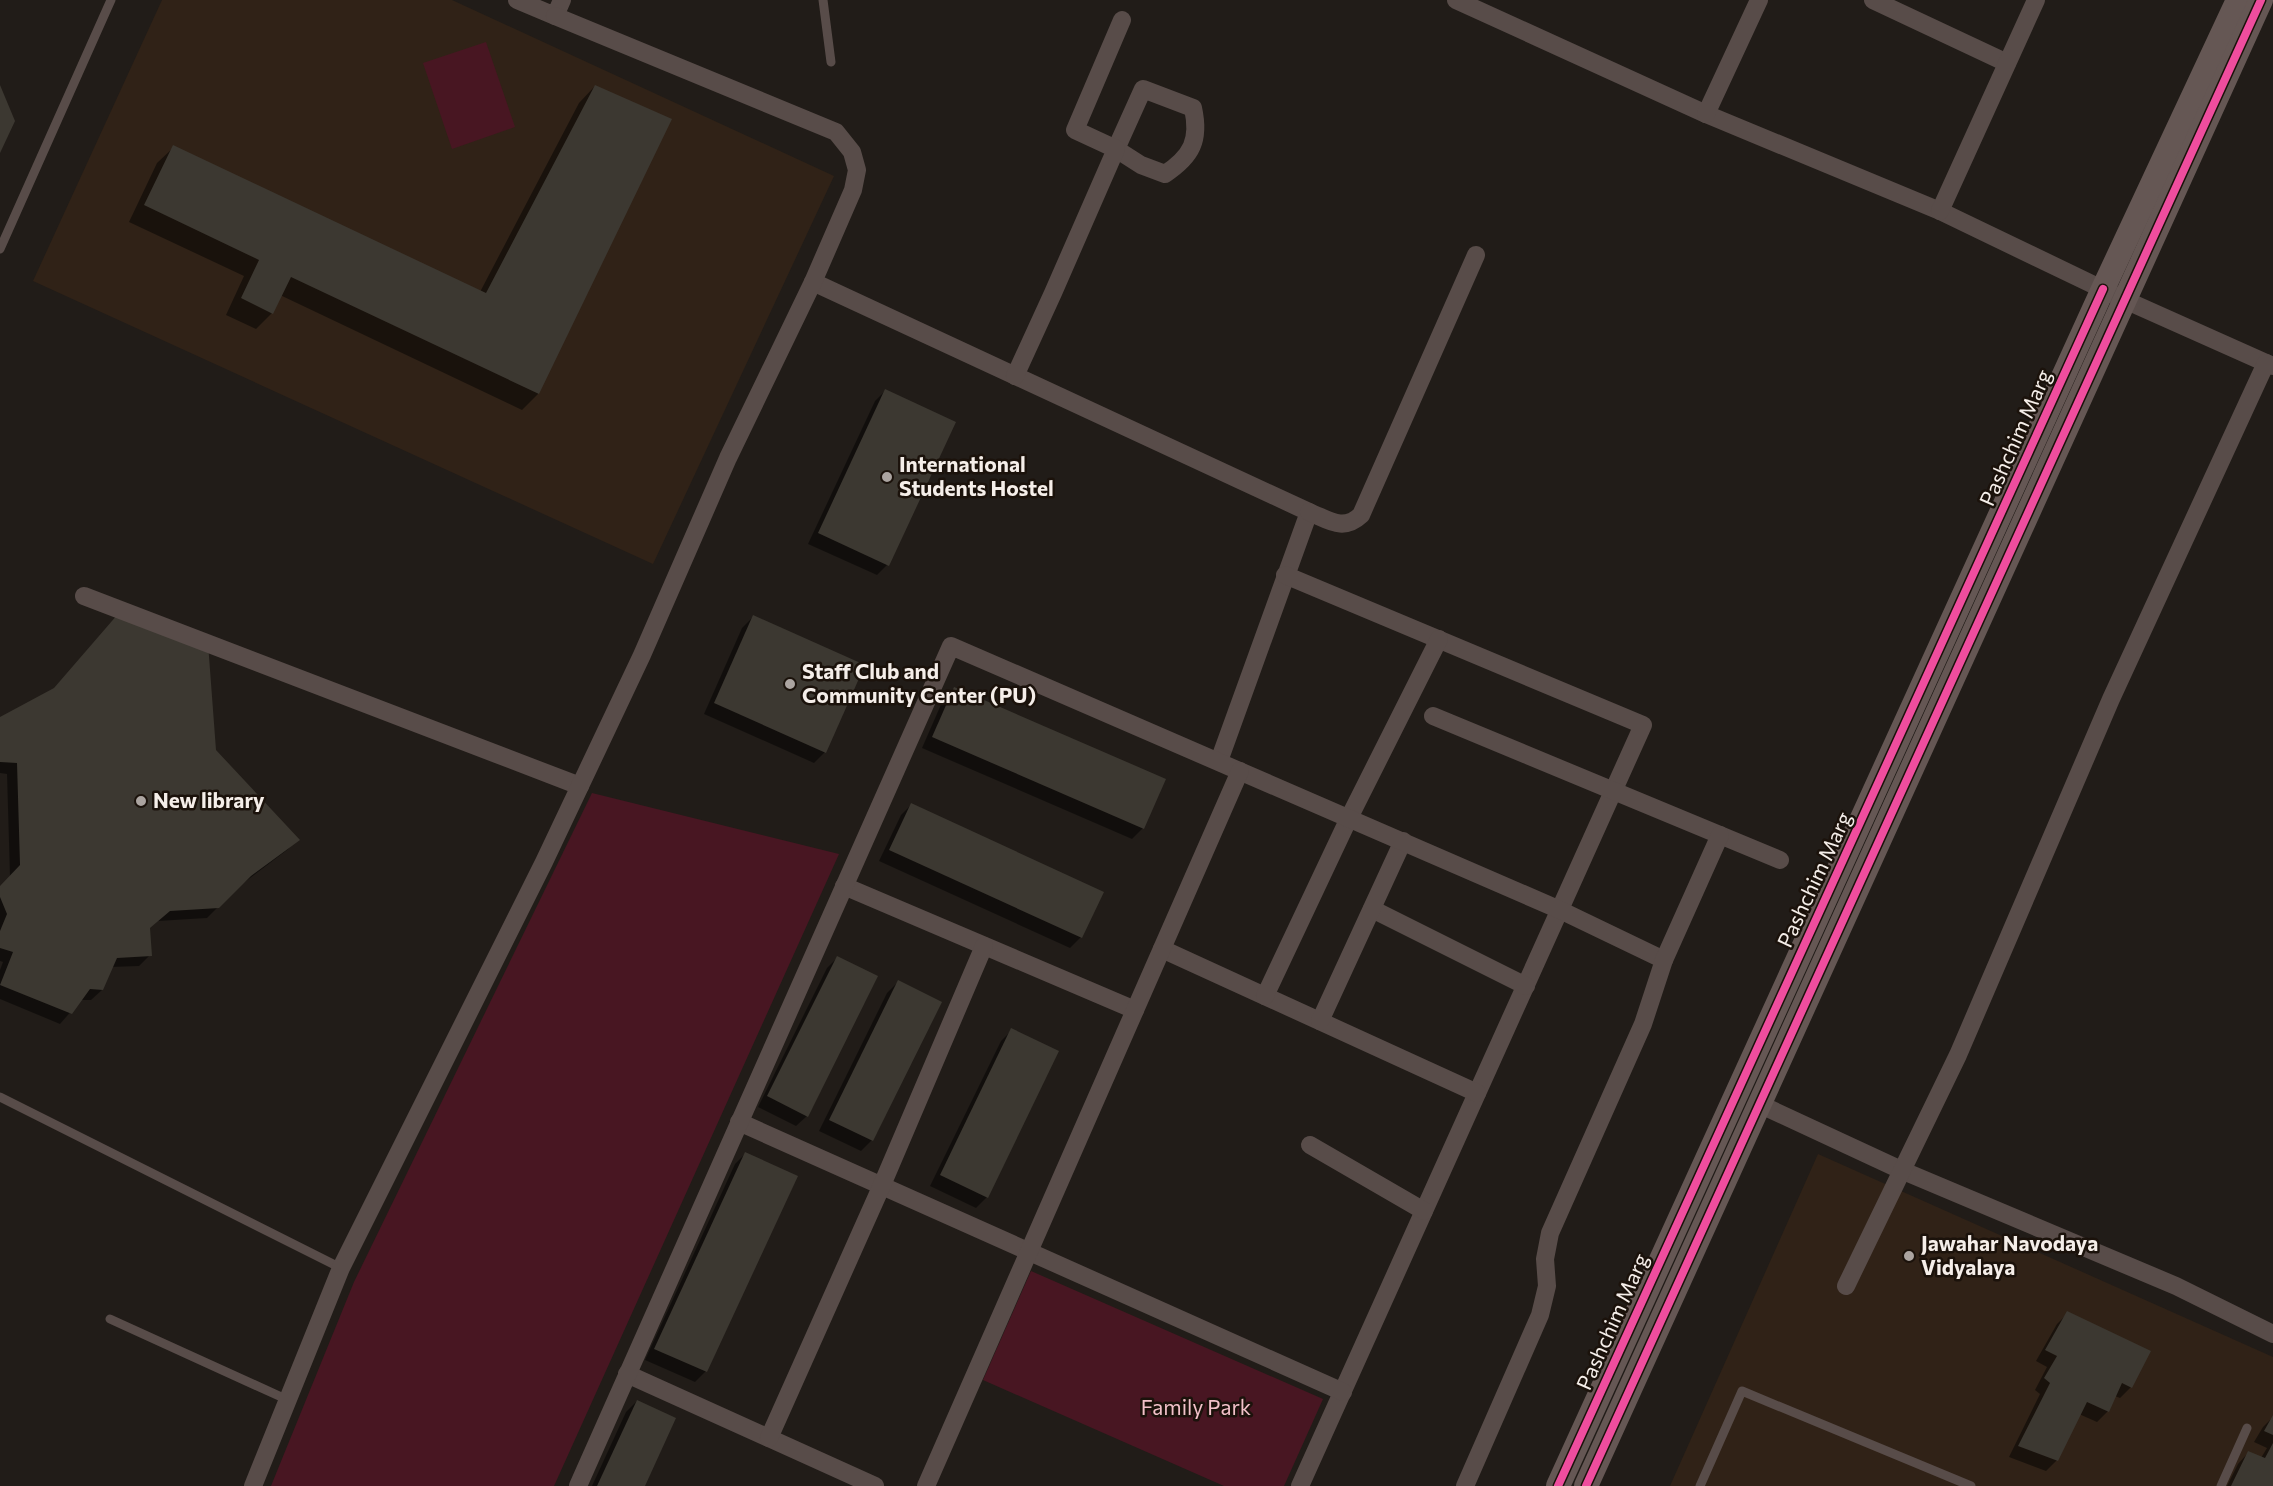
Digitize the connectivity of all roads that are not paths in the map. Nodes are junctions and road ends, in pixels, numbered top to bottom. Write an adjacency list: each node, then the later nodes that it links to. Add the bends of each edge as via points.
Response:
1 (111, 0): 17 (lane)
2 (517, 0): 10 (street)
3 (823, 0): 12 (lane)
4 (1456, 0): 14 (street)
5 (1759, 0): 14 (street)
6 (1873, 0): 13 (street)
7 (2036, 0): 13 (street)
8 (2238, 0): 20 (main road, Pashchim Marg)
9 (2260, 0): 20 (main road)
10 (558, 8): 19 (street, via 836,132 852,152 857,170 853,190)
11 (1122, 20): 15 (street, via 1075,130)
12 (831, 62)
13 (2007, 63): 16 (street)
14 (1706, 114): 16 (street)
15 (1116, 149): 15 (street, via 1143,89 1193,108 1197,126 1190,152 1165,174); 22 (street)
16 (1940, 211): 20 (street)
17 (0, 249)
18 (1476, 255): 23 (street, via 1361,515 1343,525)
19 (813, 282): 22 (street); 30 (street, via 728,458)
20 (2114, 294): 21 (street); 48 (main road); 70 (main road, Pashchim Marg)
21 (2270, 364): 51 (street, via 2111,699 1958,1054)
22 (1015, 376): 23 (street)
23 (1309, 512): 24 (street)
24 (1285, 575): 26 (street); 28 (street)
25 (84, 596): 30 (street)
26 (1439, 639): 31 (street, via 1643,725); 32 (street)
27 (1433, 716): 31 (street)
28 (1219, 761): 29 (street); 36 (street, via 951,646)
29 (1240, 771): 32 (street); 40 (street)
30 (580, 786): 55 (street)
31 (1614, 790): 33 (street); 38 (street)
32 (1349, 818): 34 (street); 43 (street)
33 (1720, 835): 35 (street); 41 (street)
34 (1403, 841): 37 (street); 38 (street)
35 (1780, 860)
36 (844, 886): 39 (street); 49 (street)
37 (1372, 909): 42 (street); 45 (street)
38 (1560, 910): 41 (street); 42 (street)
39 (984, 946): 44 (street); 52 (street)
40 (1162, 949): 43 (street); 44 (street)
41 (1664, 960): 69 (street, via 1643,1024 1550,1233 1545,1259 1547,1286 1540,1315)
42 (1526, 986): 46 (street)
43 (1265, 996): 45 (street)
44 (1135, 1010): 54 (street)
45 (1320, 1021): 46 (street)
46 (1477, 1093): 53 (street)
47 (0, 1097): 55 (lane)
48 (1759, 1104): 51 (street); 71 (main road)
49 (739, 1122): 52 (street); 59 (street)
50 (1310, 1145): 53 (street)
51 (1901, 1170): 56 (street); 58 (street, via 2176,1286)
52 (882, 1185): 54 (street); 63 (street)
53 (1424, 1211): 60 (street)
54 (1029, 1251): 60 (street); 67 (street)
55 (341, 1268): 61 (street)
56 (1846, 1286)
57 (110, 1318): 61 (lane)
58 (2273, 1334)
59 (627, 1374): 63 (street); 65 (street)
60 (1343, 1392): 68 (street)
61 (288, 1400): 64 (street)
62 (2247, 1428): 74 (lane)
63 (769, 1438): 66 (street)
64 (253, 1486)
65 (578, 1486)
66 (875, 1486)
67 (926, 1486)
68 (1300, 1486)
69 (1465, 1486)
70 (1558, 1486)
71 (1586, 1486)
72 (1700, 1486): 73 (lane, via 1742,1391)
73 (1971, 1486)
74 (2221, 1486)

